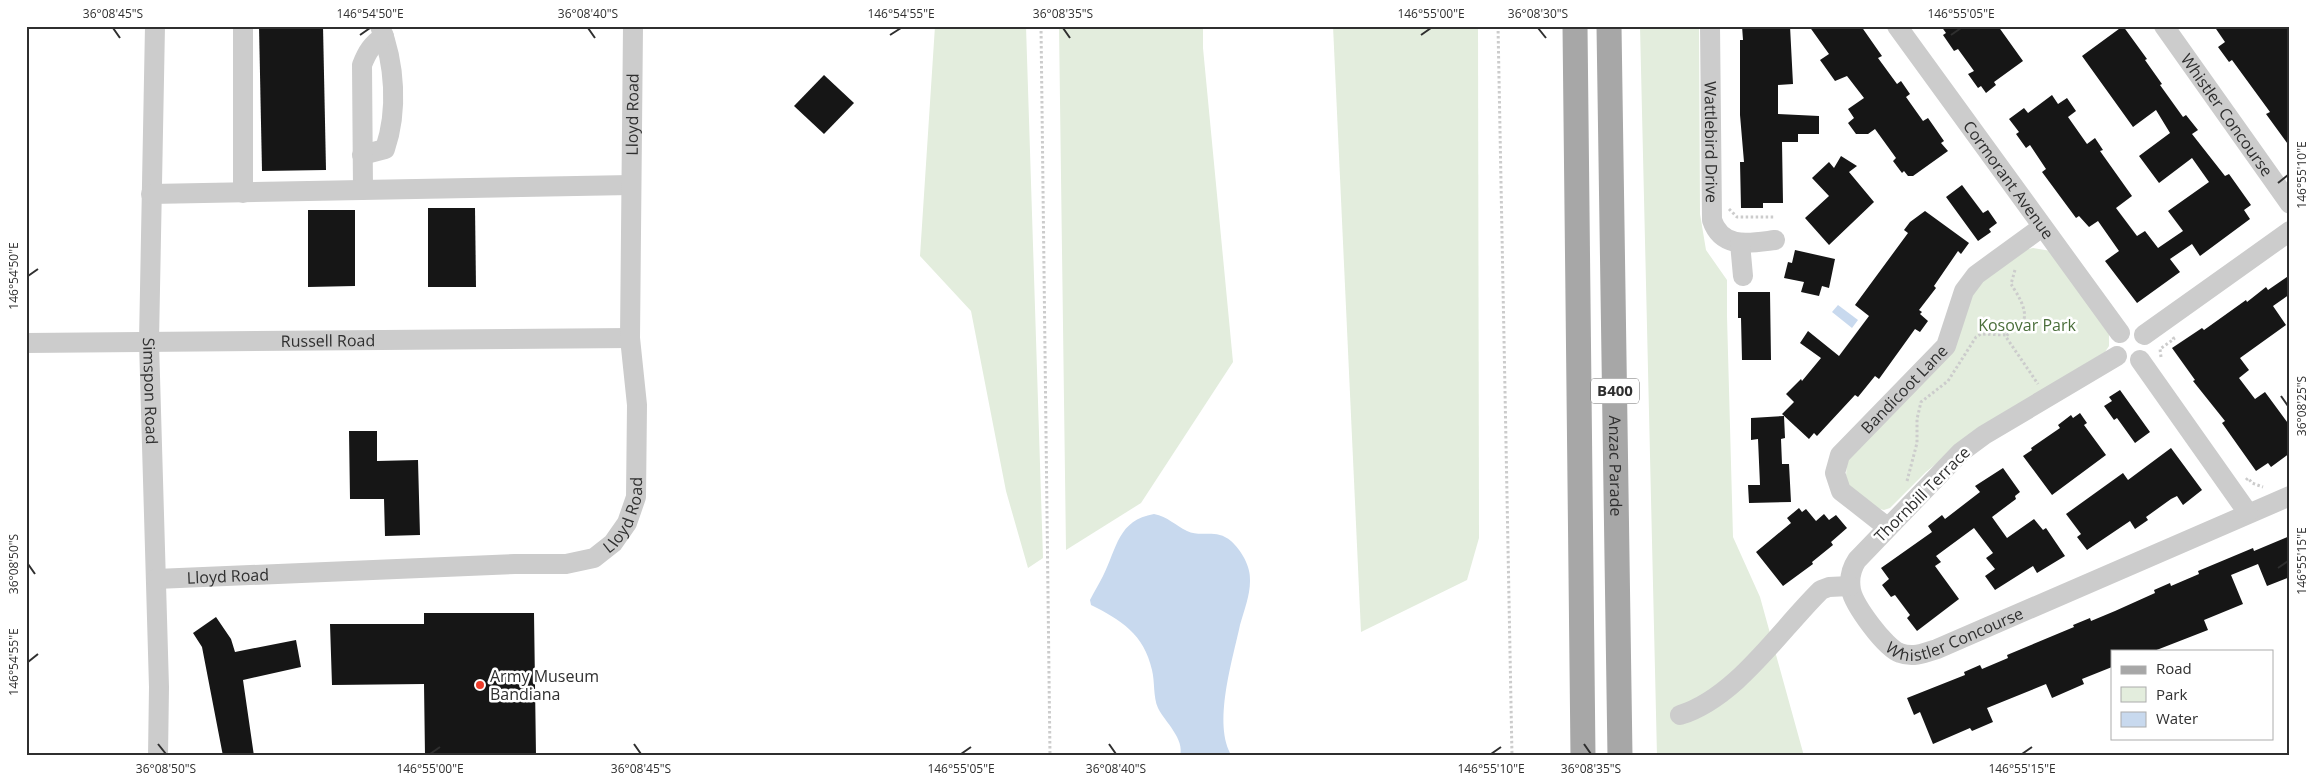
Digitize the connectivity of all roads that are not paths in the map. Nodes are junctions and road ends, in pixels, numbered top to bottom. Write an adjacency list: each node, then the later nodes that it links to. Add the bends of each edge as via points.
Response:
1 (155, 26): 14 (street, Simspon Road)
2 (244, 26): 13 (street)
3 (633, 26): 11 (street, Lloyd Road)
4 (1575, 26): 36 (main road, B400)
5 (1610, 26): 37 (main road, Anzac Parade / B400)
6 (1710, 26): 20 (street, Wattlebird Drive, via 1711,214 1719,233)
7 (1897, 26): 17 (street, Cormorant Avenue)
8 (2164, 26): 15 (street, Whistler Concourse)
9 (382, 31): 10 (street, via 362,65); 10 (street, via 392,70 392,130 385,149)
10 (362, 155): 12 (street)
11 (631, 185): 12 (street); 24 (street, Lloyd Road)
12 (362, 190): 13 (street)
13 (243, 193): 14 (street)
14 (152, 194): 25 (street, Simspon Road)
15 (2290, 204)
16 (2290, 212): 18 (street, via 2287,223)
17 (2042, 227): 22 (street, Cormorant Avenue); 31 (street, Bandicoot Lane, via 1976,275 1964,291 1946,346 1840,455 1835,473 1841,490)
18 (2290, 231): 23 (street)
19 (1775, 240): 20 (street)
20 (1740, 244): 21 (street)
21 (1743, 276)
22 (2120, 333): 23 (street, via 2135,329); 27 (street, via 2114,342)
23 (2144, 335): 28 (street, via 2147,351)
24 (630, 338): 25 (street, Russell Road); 32 (street, Lloyd Road, via 637,405 636,497 627,523 613,542 594,558 566,564)
25 (149, 342): 26 (street, Russell Road); 32 (street, Simspon Road)
26 (26, 343)
27 (2117, 356): 28 (street, via 2130,362); 31 (street, Thornbill Terrace, via 1961,452)
28 (2140, 360): 30 (street)
29 (2290, 496): 30 (street, Whistler Concourse)
30 (2248, 513): 33 (street, Whistler Concourse, via 1919,655 1902,654 1889,646 1856,602)
31 (1887, 527): 33 (street, Thornbill Terrace, via 1854,564)
32 (156, 579): 35 (street, Simspon Road)
33 (1850, 586): 34 (street, via 1821,590 1734,683 1707,704)
34 (1680, 715)
35 (158, 756)
36 (1583, 756)
37 (1620, 756)

